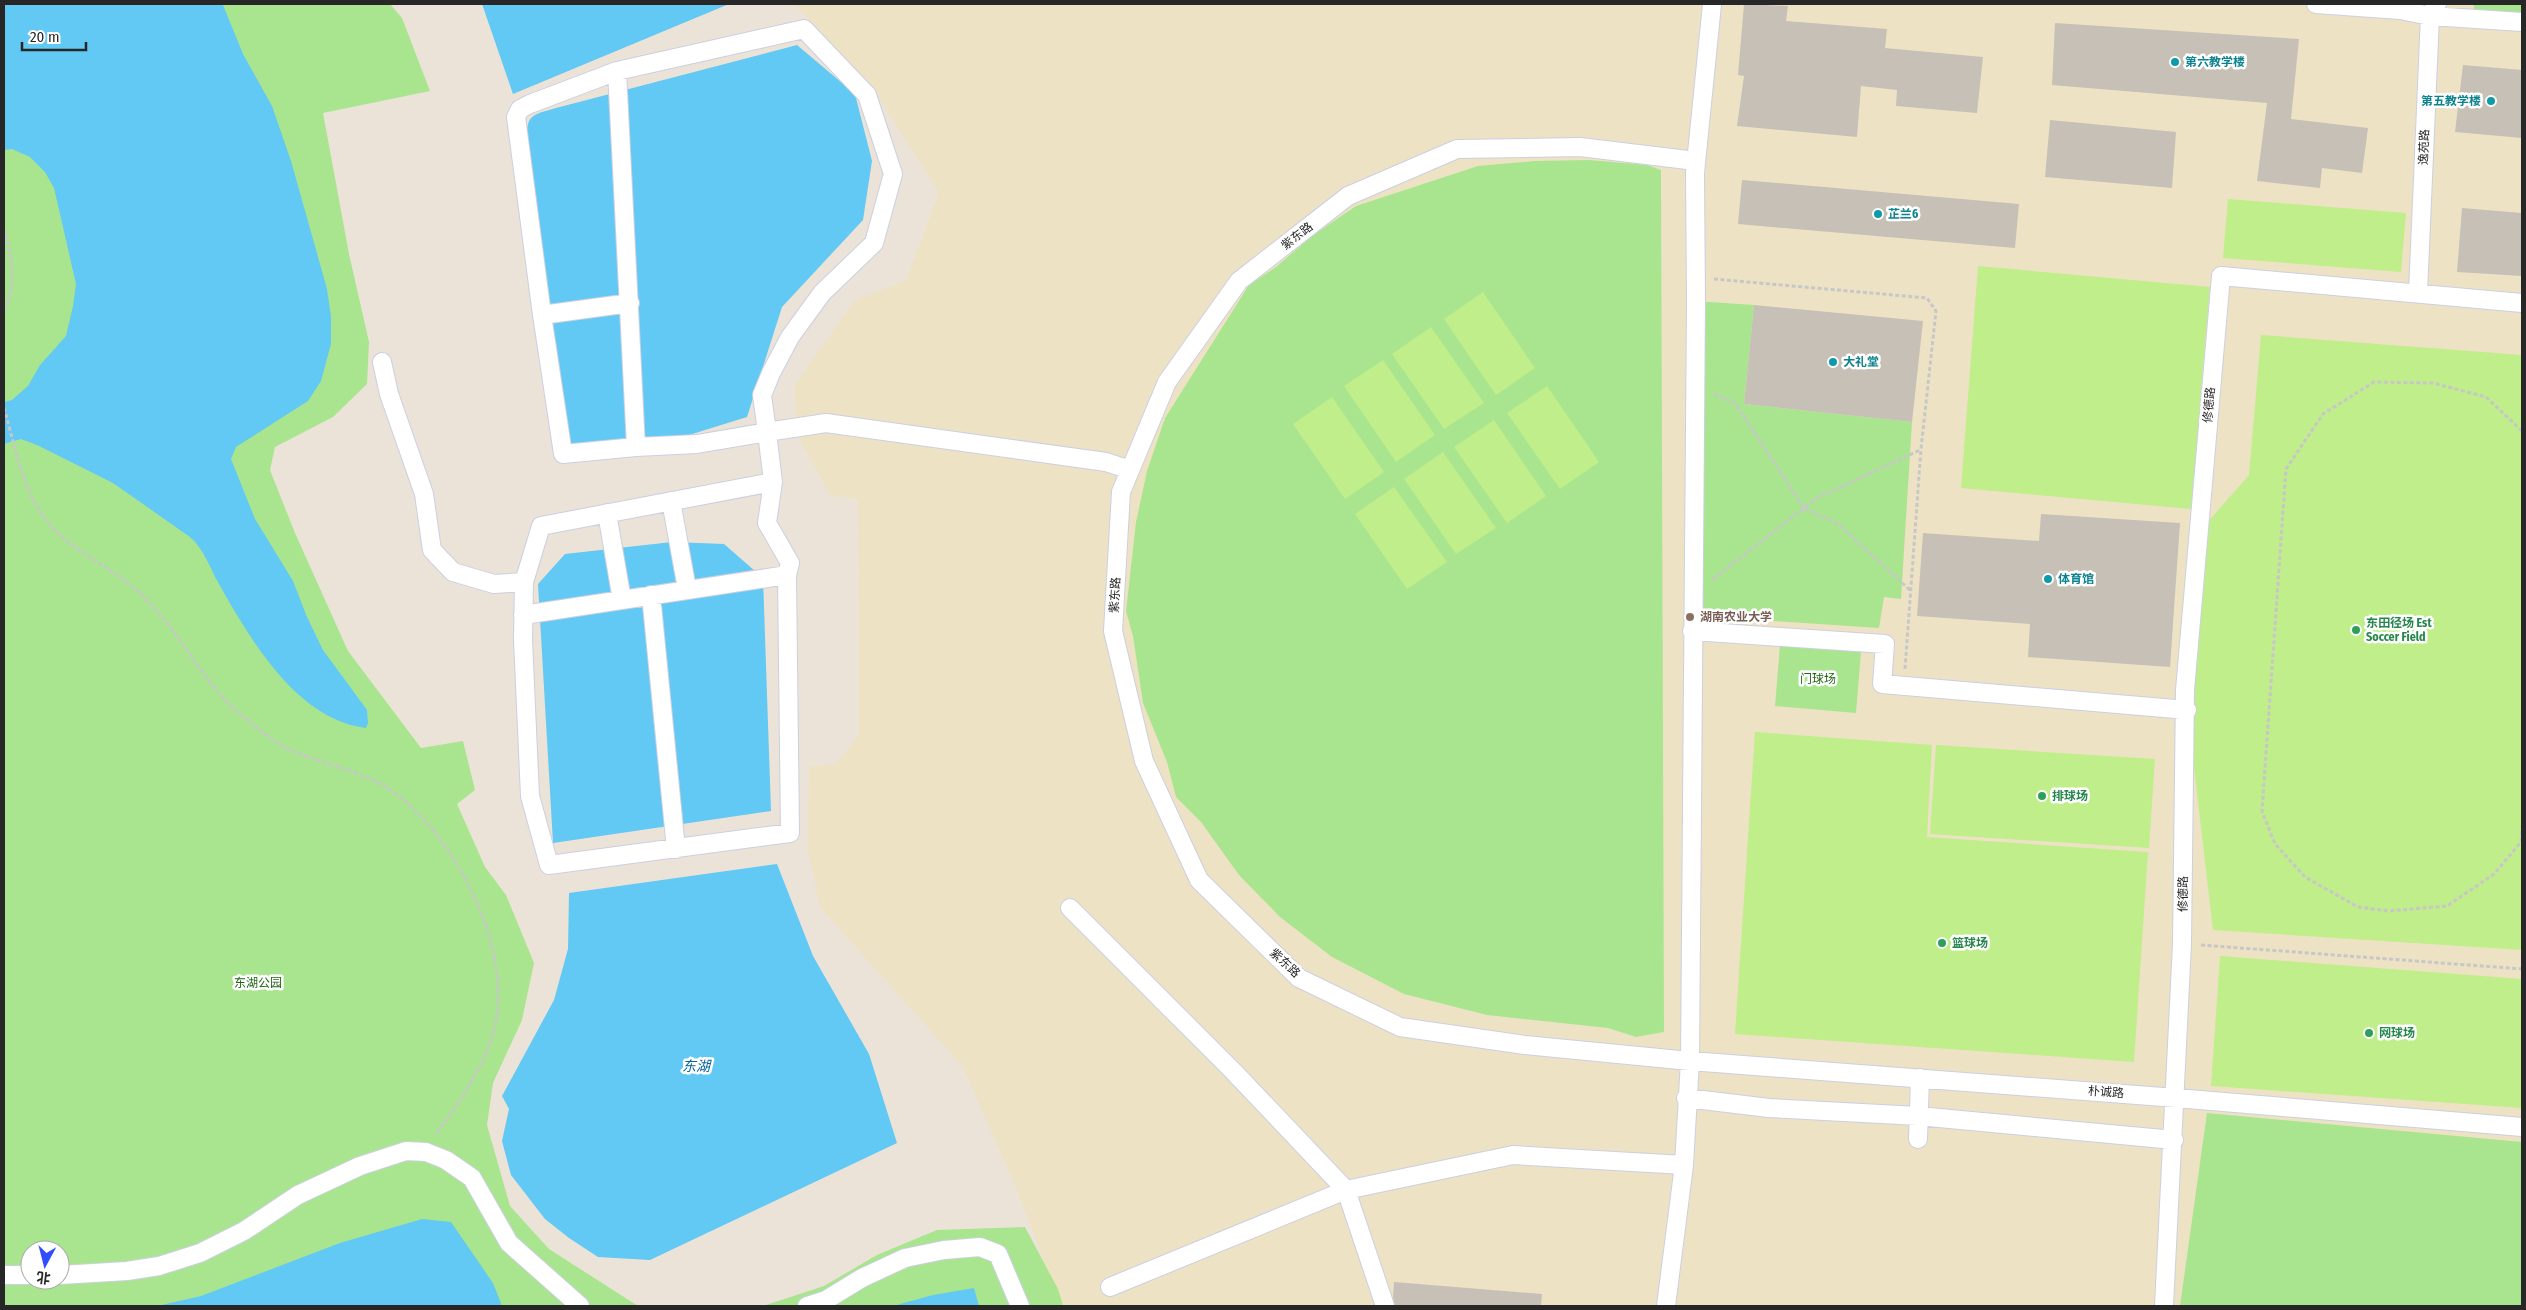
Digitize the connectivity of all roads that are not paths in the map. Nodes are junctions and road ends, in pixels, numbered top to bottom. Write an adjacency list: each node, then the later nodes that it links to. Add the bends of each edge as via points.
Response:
1 (1712, 4): 6 (street)
2 (2316, 4): 3 (street, via 2400,10)
3 (2431, 8): 4 (street); 7 (street, 逸苑路)
4 (2522, 22)
5 (618, 78): 8 (street); 10 (street, via 530,104 520,109 516,117); 12 (street, via 804,29 867,95 893,174 874,244 822,294 790,337 762,395)
6 (1696, 161): 14 (street, 紫东路, via 1580,147 1457,149 1348,196 1239,281 1167,382); 24 (street)
7 (2418, 293): 9 (street); 25 (street, 修德路, via 2220,276 2186,690)
8 (630, 303): 10 (street); 13 (street)
9 (2522, 303)
10 (543, 315): 13 (street, via 563,454)
11 (382, 362): 19 (street, via 389,394 424,494 432,550 453,572 494,584)
12 (768, 432): 13 (street, via 697,444); 14 (street, via 826,423 1106,462); 15 (street)
13 (636, 446)
14 (1130, 470): 28 (street, 紫东路, via 1120,492 1113,631 1144,761 1199,880 1299,978 1400,1027 1525,1045)
15 (773, 482): 16 (street); 18 (street, via 767,523 790,563)
16 (672, 501): 17 (street); 20 (street)
17 (607, 513): 19 (street, via 541,526); 22 (street)
18 (780, 576): 20 (street); 26 (street, via 790,833)
19 (524, 582): 23 (street)
20 (687, 589): 21 (street)
21 (651, 595): 22 (street); 26 (street)
22 (622, 600): 23 (street)
23 (528, 614): 26 (street, via 530,796 549,865)
24 (1692, 631): 25 (street, via 1885,644 1882,684); 28 (street)
25 (2187, 710): 31 (street, 修德路)
26 (675, 840)
27 (1070, 908): 37 (street)
28 (1690, 1061): 29 (street, 朴诚路); 30 (street)
29 (1920, 1078): 31 (street, 朴诚路); 32 (street)
30 (1686, 1098): 32 (street, via 1769,1108); 36 (street)
31 (2176, 1098): 33 (street, 朴诚路); 35 (street, 修德路)
32 (1918, 1116): 34 (street); 35 (street)
33 (2522, 1127)
34 (1918, 1139)
35 (2174, 1140): 47 (street, 修德路)
36 (1684, 1165): 37 (street, via 1514,1155); 46 (street)
37 (1346, 1190): 41 (street); 45 (street)
38 (70, 1274): 42 (street, via 159,1266 200,1253 244,1231 298,1195 360,1166 406,1151 426,1152 446,1160 472,1178 510,1243)
39 (4, 1275): 40 (street)
40 (20, 1275)
41 (1110, 1287)
42 (580, 1306)
43 (808, 1306): 44 (street, via 826,1300 862,1278 905,1258 980,1247 998,1254)
44 (1020, 1306)
45 (1385, 1306)
46 (1666, 1306)
47 (2164, 1306)

